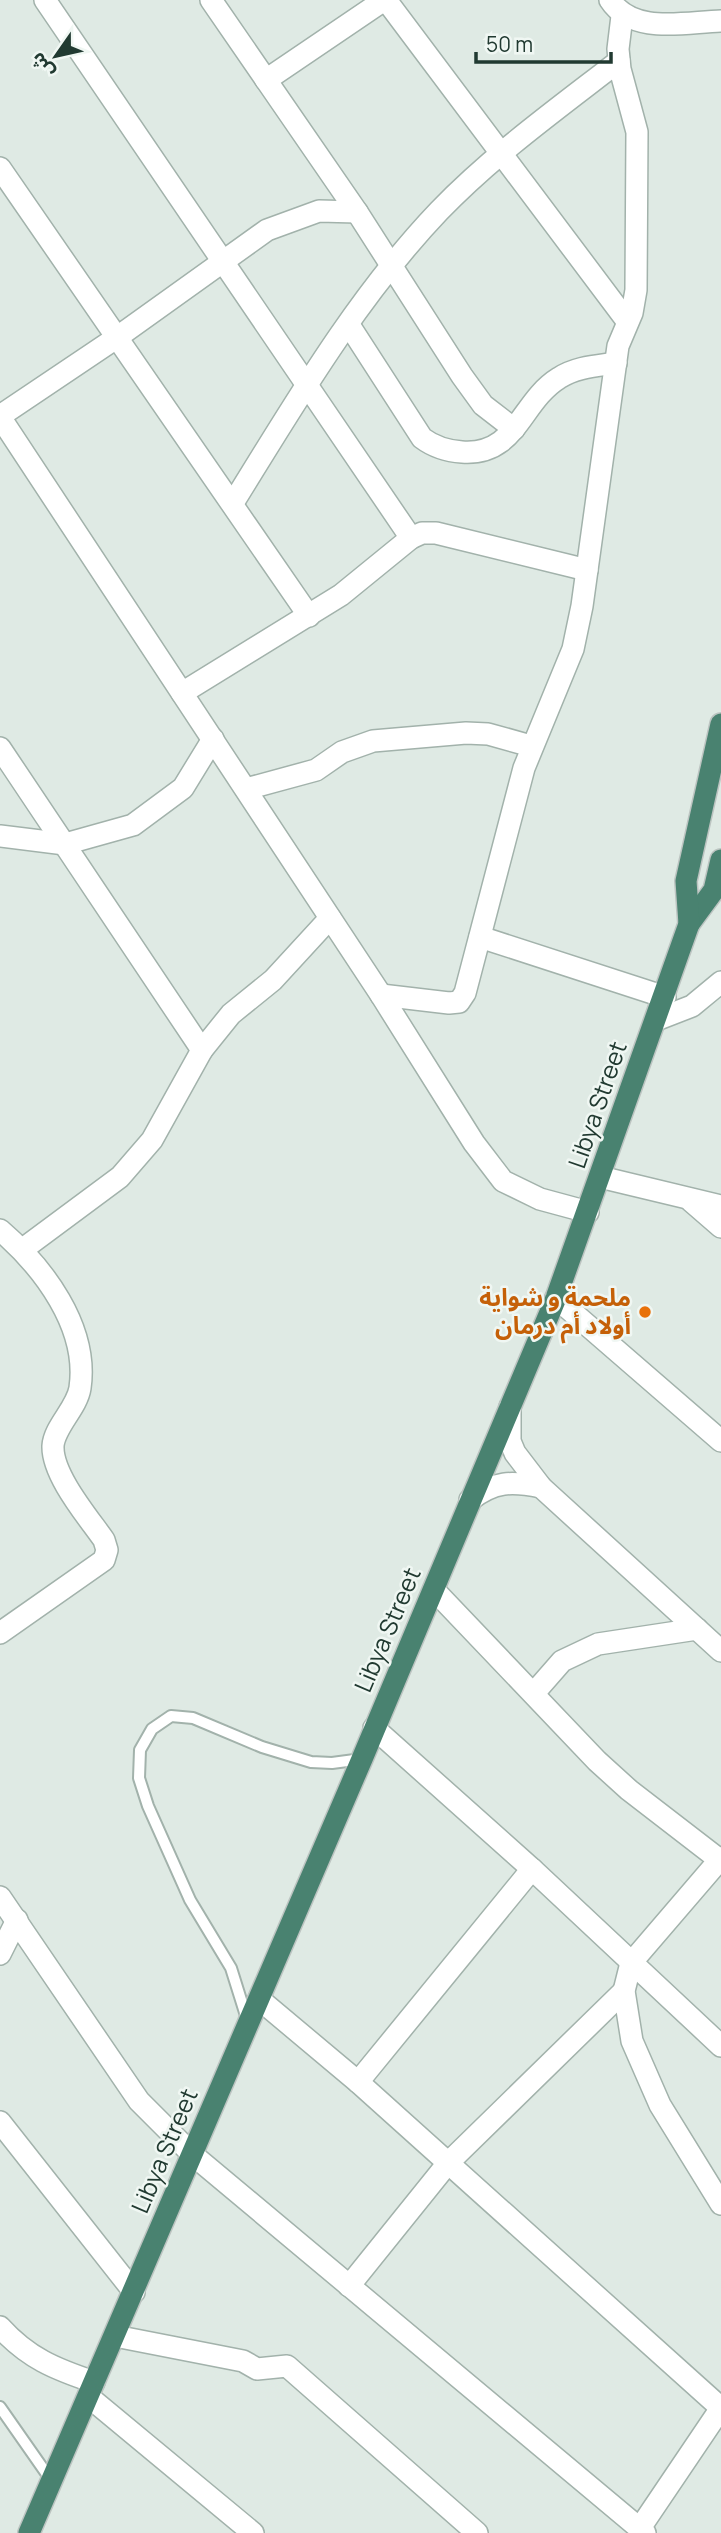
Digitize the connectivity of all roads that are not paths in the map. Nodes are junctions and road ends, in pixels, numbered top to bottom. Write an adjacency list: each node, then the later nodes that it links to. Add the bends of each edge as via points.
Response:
1 (45, 0): 11 (street)
2 (211, 0): 7 (street)
3 (385, 0): 7 (street); 8 (street)
4 (616, 8): 5 (street, via 659,23); 6 (street)
5 (721, 21)
6 (619, 61): 8 (street); 13 (street, via 637,132 636,290)
7 (266, 80): 10 (street)
8 (499, 153): 12 (street); 13 (street)
9 (0, 168): 15 (street)
10 (357, 212): 11 (street, via 319,211 295,217 267,230); 12 (street)
11 (223, 262): 15 (street); 17 (street)
12 (393, 266): 14 (street); 19 (street, via 462,376 483,404)
13 (627, 321): 16 (street)
14 (349, 325): 17 (street); 19 (street, via 422,438 433,446 478,453 496,447)
15 (119, 336): 18 (street); 20 (street)
16 (616, 363): 19 (street, via 558,378); 22 (street)
17 (306, 384): 20 (street); 21 (street)
18 (0, 417): 24 (street)
19 (514, 429)
20 (233, 503): 23 (street)
21 (411, 538): 22 (street, via 436,533); 23 (street)
22 (587, 570): 27 (street, via 573,649)
23 (309, 616): 24 (street)
24 (183, 693): 26 (street)
25 (721, 724): 34 (highway, Libya Street, via 686,881)
26 (213, 739): 29 (street); 31 (street, via 183,788 133,825)
27 (531, 746): 29 (street, via 477,734 373,741 342,752 316,770); 35 (street)
28 (0, 748): 31 (street)
29 (247, 789): 33 (street)
30 (0, 836): 31 (street)
31 (65, 844): 40 (street)
32 (721, 860): 34 (highway, via 714,890)
33 (330, 918): 37 (street); 40 (street, via 273,980 232,1014)
34 (689, 924): 38 (highway, Libya Street)
35 (480, 937): 37 (street, via 466,993 458,1002); 38 (street)
36 (721, 982): 39 (street, via 692,1006)
37 (381, 995): 44 (street, via 503,1181 540,1199)
38 (664, 997): 39 (highway, Libya Street)
39 (656, 1020): 41 (highway, Libya Street)
40 (202, 1050): 47 (street, via 152,1140 120,1177)
41 (600, 1177): 42 (street); 44 (highway, Libya Street)
42 (689, 1200): 43 (street); 45 (street)
43 (721, 1206)
44 (588, 1212): 48 (highway, Libya Street)
45 (721, 1227)
46 (0, 1230): 47 (street)
47 (23, 1250): 54 (street, via 60,1298 79,1350 80,1389 53,1444 56,1467 107,1550 104,1560)
48 (556, 1298): 49 (highway, Libya Street); 50 (street)
49 (510, 1407): 51 (street, via 514,1453); 52 (highway, Libya Street)
50 (721, 1441)
51 (541, 1487): 52 (street, via 495,1484); 55 (street)
52 (470, 1500): 53 (highway, Libya Street)
53 (434, 1590): 57 (street); 58 (highway, Libya Street)
54 (2, 1629)
55 (697, 1629): 56 (street); 57 (street, via 598,1644 562,1661)
56 (721, 1651)
57 (534, 1693): 60 (street, via 629,1790)
58 (374, 1728): 59 (highway, Libya Street); 61 (street)
59 (362, 1759): 67 (highway, Libya Street); 68 (lane, via 312,1762 193,1718 171,1716 152,1729 140,1751 139,1778 148,1806 190,1900 231,1968)
60 (720, 1859): 65 (street)
61 (532, 1869): 65 (street); 70 (street)
62 (0, 1897): 63 (street)
63 (17, 1920): 64 (street); 72 (street, via 139,2102)
64 (0, 1954)
65 (631, 1963): 66 (street); 69 (street)
66 (624, 1991): 73 (street); 74 (street, via 632,2041 660,2105)
67 (258, 1999): 68 (highway, Libya Street); 70 (street)
68 (248, 2022): 72 (highway, Libya Street)
69 (721, 2046)
70 (358, 2082): 73 (street)
71 (0, 2122): 76 (street)
72 (193, 2155): 75 (street); 76 (highway, Libya Street)
73 (448, 2164): 75 (street); 81 (street)
74 (721, 2204)
75 (349, 2286): 84 (street)
76 (134, 2292): 78 (highway, Libya Street)
77 (0, 2327): 79 (street, via 19,2348)
78 (114, 2336): 79 (highway, Libya Street); 83 (street, via 243,2361 257,2369 287,2366)
79 (91, 2390): 82 (highway, Libya Street); 86 (street)
80 (0, 2407): 82 (lane)
81 (721, 2408): 84 (street)
82 (51, 2480): 85 (highway, Libya Street)
83 (463, 2529)
84 (642, 2531)
85 (29, 2533)
86 (253, 2533)

